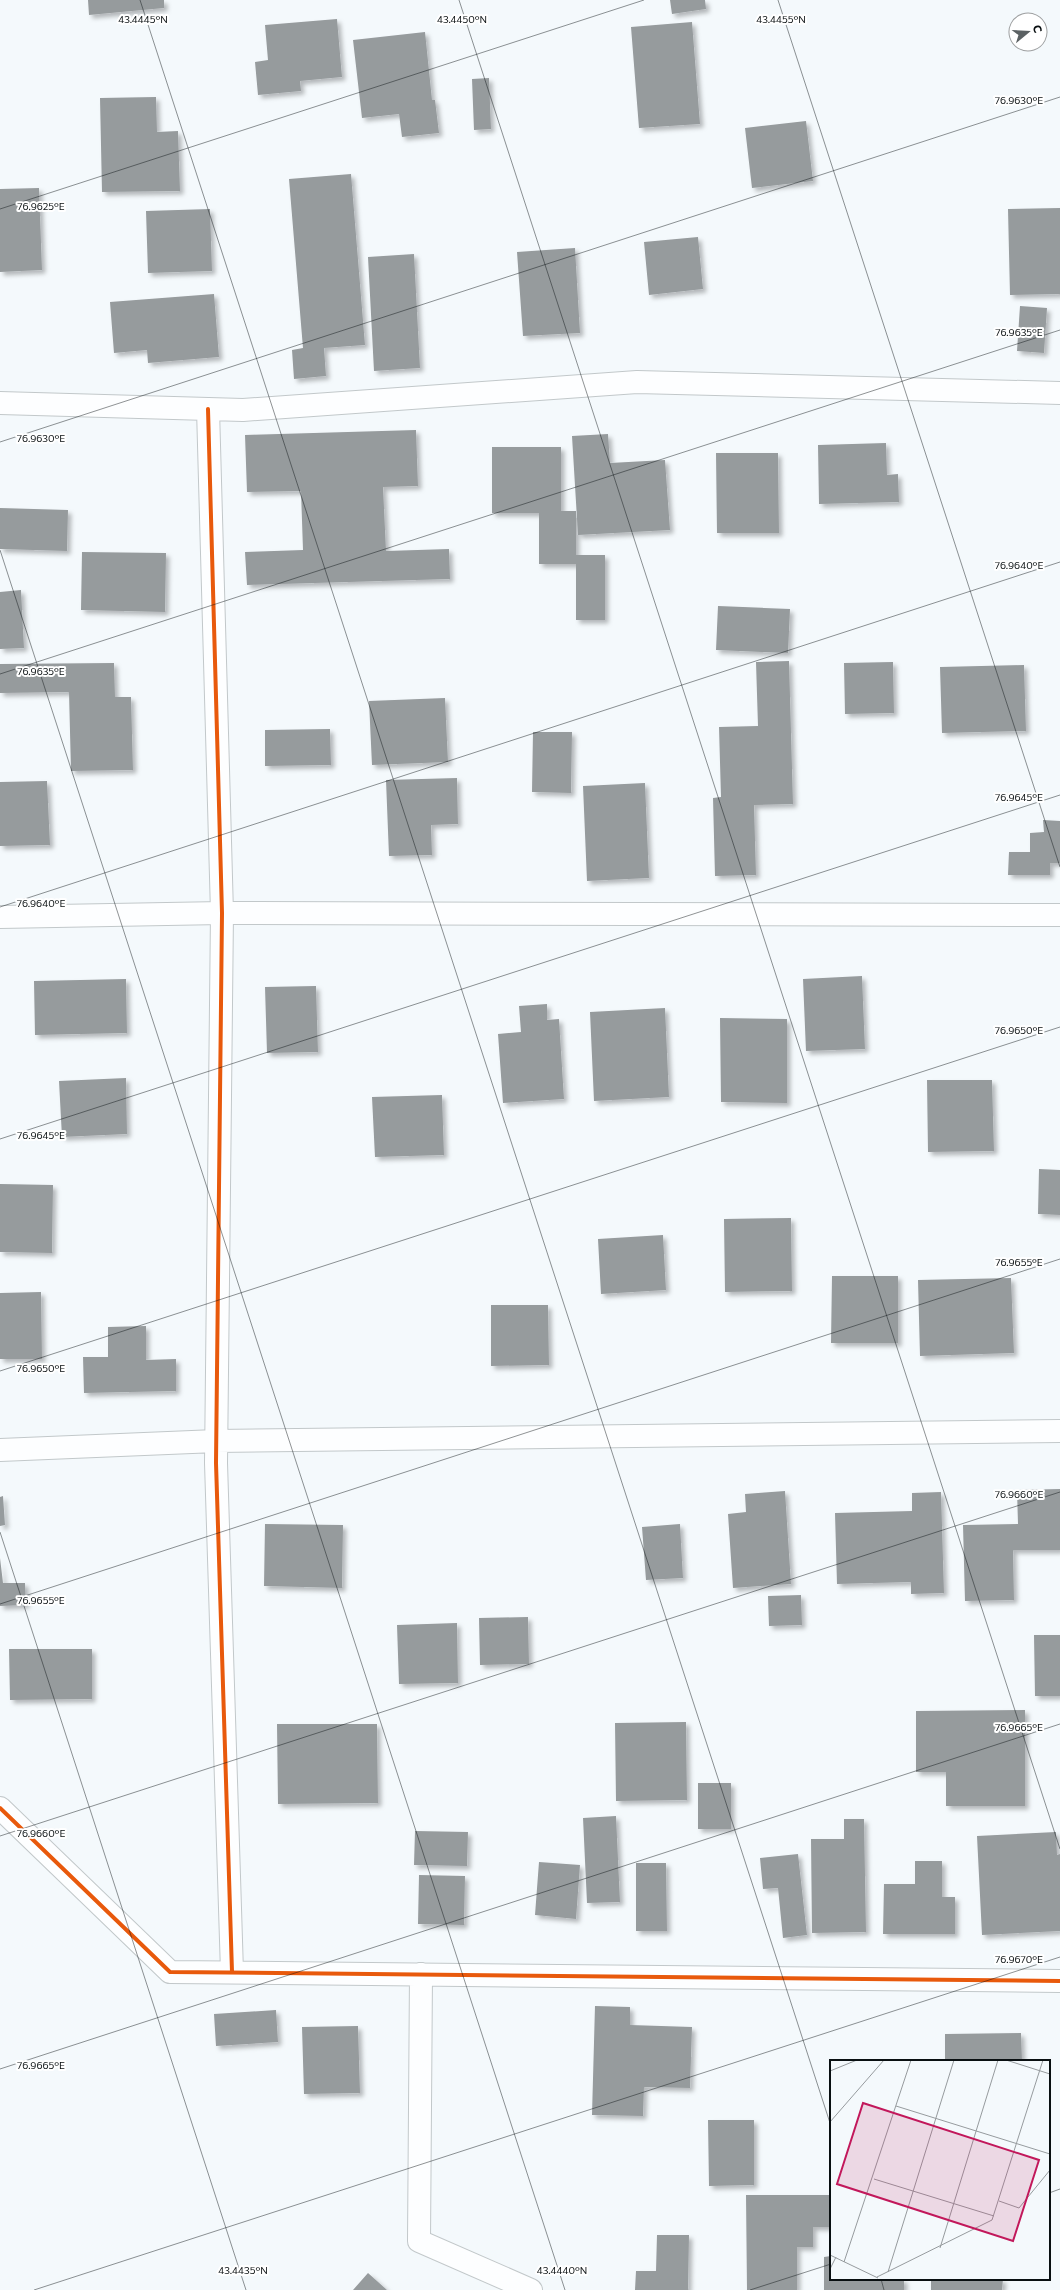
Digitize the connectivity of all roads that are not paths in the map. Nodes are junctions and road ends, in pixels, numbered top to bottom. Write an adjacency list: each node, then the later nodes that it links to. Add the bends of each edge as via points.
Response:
1 (1060, 393): 3 (street, via 637,382 243,410)
2 (0, 403): 3 (street)
3 (208, 409): 4 (street)
4 (222, 913): 5 (street); 6 (street); 8 (street)
5 (1060, 915)
6 (0, 917)
7 (1060, 1431): 8 (street)
8 (216, 1441): 9 (street); 11 (street)
9 (0, 1450)
10 (0, 1808): 11 (street, via 170,1972)
11 (232, 1972): 12 (street)
12 (421, 1974): 13 (street); 14 (street, via 419,2241)
13 (1060, 1981)
14 (531, 2290)

